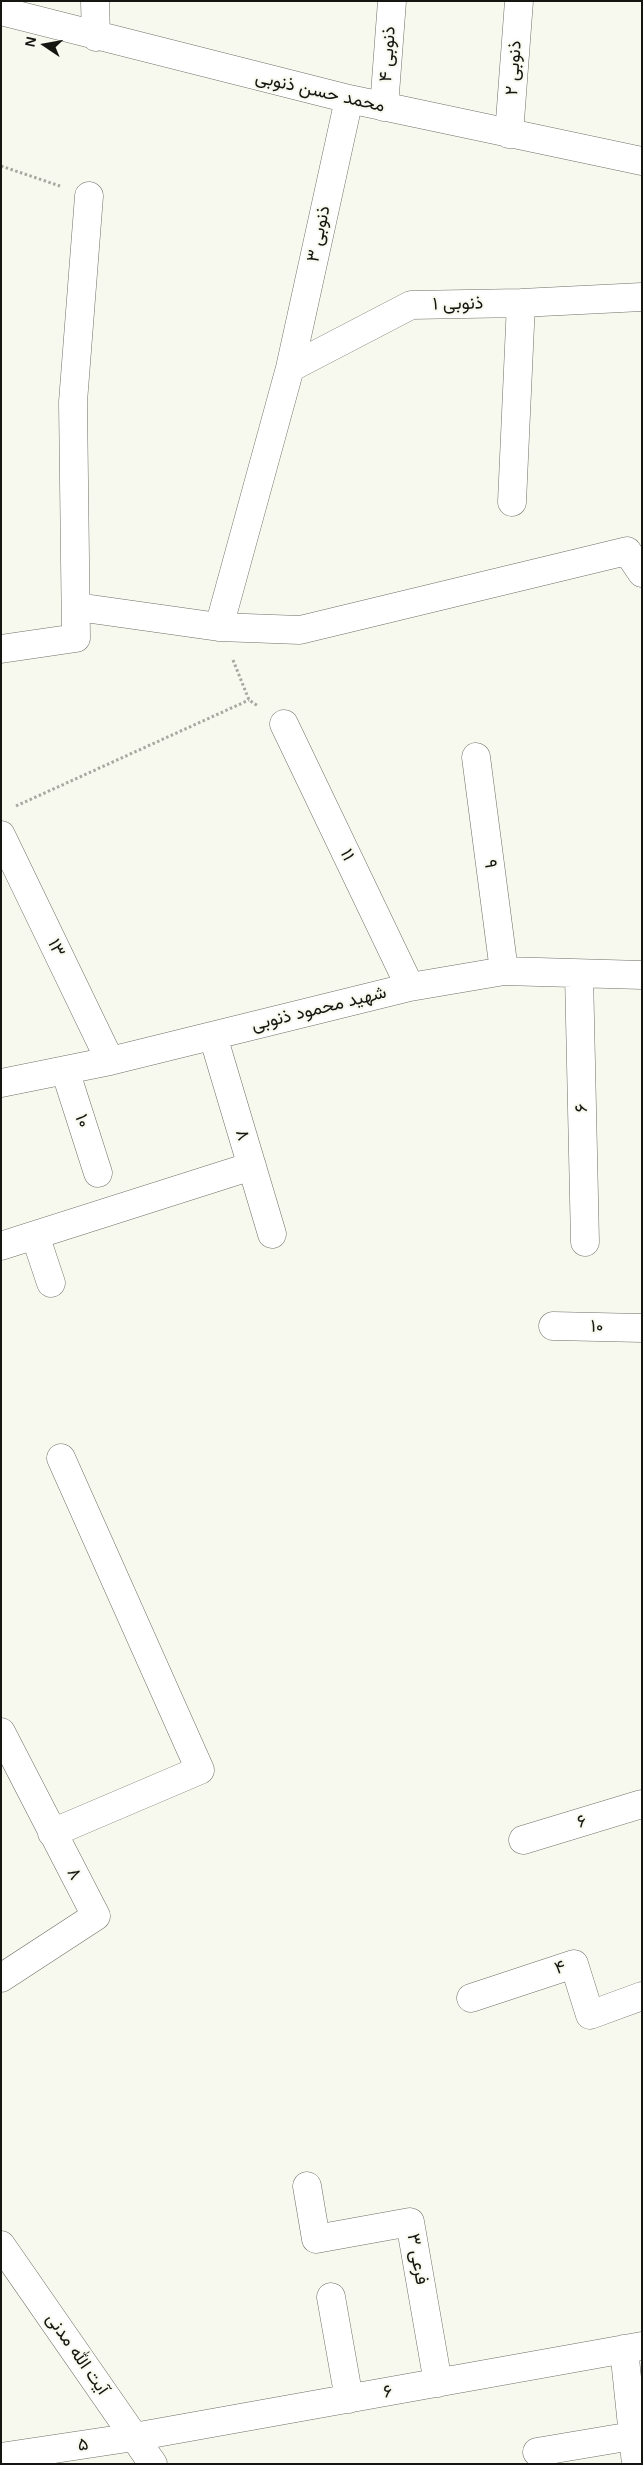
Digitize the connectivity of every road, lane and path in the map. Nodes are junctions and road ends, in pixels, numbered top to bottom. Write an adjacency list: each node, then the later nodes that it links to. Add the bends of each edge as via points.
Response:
1 (95, 1): 5 (street)
2 (392, 1): 7 (street, ذنوبی ۴)
3 (519, 1): 8 (street, ذنوبی ۲)
4 (1, 11): 5 (street, محمد حسن ذنوبی)
5 (96, 37): 6 (street, محمد حسن ذنوبی)
6 (349, 99): 7 (street, محمد حسن ذنوبی); 14 (street, ذنوبی ۳)
7 (384, 107): 8 (street, محمد حسن ذنوبی)
8 (509, 134): 9 (street, محمد حسن ذنوبی)
9 (642, 161)
10 (1, 166): 11 (path)
11 (89, 196): 17 (street, via 72,402)
12 (642, 297): 13 (street, ذنوبی ۱)
13 (521, 303): 14 (street, ذنوبی ۱, via 411,305); 15 (street)
14 (290, 368): 18 (street, ذنوبی ۳)
15 (512, 502)
16 (642, 573): 18 (street, via 627,551 300,630)
17 (77, 607): 18 (street); 19 (street, via 76,638)
18 (219, 627): 20 (path)
19 (1, 649)
20 (250, 700): 21 (path); 23 (path)
21 (284, 724): 28 (street, ۱۱)
22 (476, 756): 25 (street, ۹)
23 (10, 809)
24 (1, 835): 30 (street, ۱۳)
25 (504, 971): 26 (street, شهید محمود ذنوبی); 28 (street, شهید محمود ذنوبی)
26 (579, 974): 27 (street, شهید محمود ذنوبی); 37 (street, ۶)
27 (642, 976)
28 (410, 987): 29 (street, شهید محمود ذنوبی)
29 (213, 1036): 30 (street, شهید محمود ذنوبی); 33 (street, ۸)
30 (110, 1061): 31 (street, شهید محمود ذنوبی)
31 (65, 1070): 32 (street, شهید محمود ذنوبی); 34 (street, ۱۰)
32 (1, 1083)
33 (252, 1166): 35 (street, ۸); 36 (street)
34 (98, 1173)
35 (272, 1234)
36 (35, 1235): 38 (street); 39 (street)
37 (584, 1242)
38 (1, 1246)
39 (51, 1283)
40 (552, 1326): 41 (street, ۱۰)
41 (642, 1328)
42 (61, 1458): 45 (street, via 200,1770)
43 (1, 1732): 45 (street, ۸)
44 (642, 1804): 46 (street, ۶)
45 (52, 1833): 47 (street, ۸, via 96,1916)
46 (523, 1840)
47 (1, 1978)
48 (642, 1996): 49 (street, ۴, via 590,2015 574,1964)
49 (471, 1998)
50 (307, 2186): 54 (street, فرعی ۳, via 316,2239 410,2222)
51 (1, 2245): 57 (street, آیت الله مدنی)
52 (331, 2297): 55 (street)
53 (633, 2347): 54 (street, ۶); 56 (street)
54 (438, 2383): 55 (street, ۶)
55 (350, 2399): 57 (street, ۶)
56 (632, 2436): 58 (street); 62 (street)
57 (134, 2437): 59 (street, ۵); 61 (street, آیت الله مدنی)
58 (537, 2452)
59 (68, 2455): 60 (street, ۵)
60 (1, 2457)
61 (153, 2464)
62 (636, 2464)

